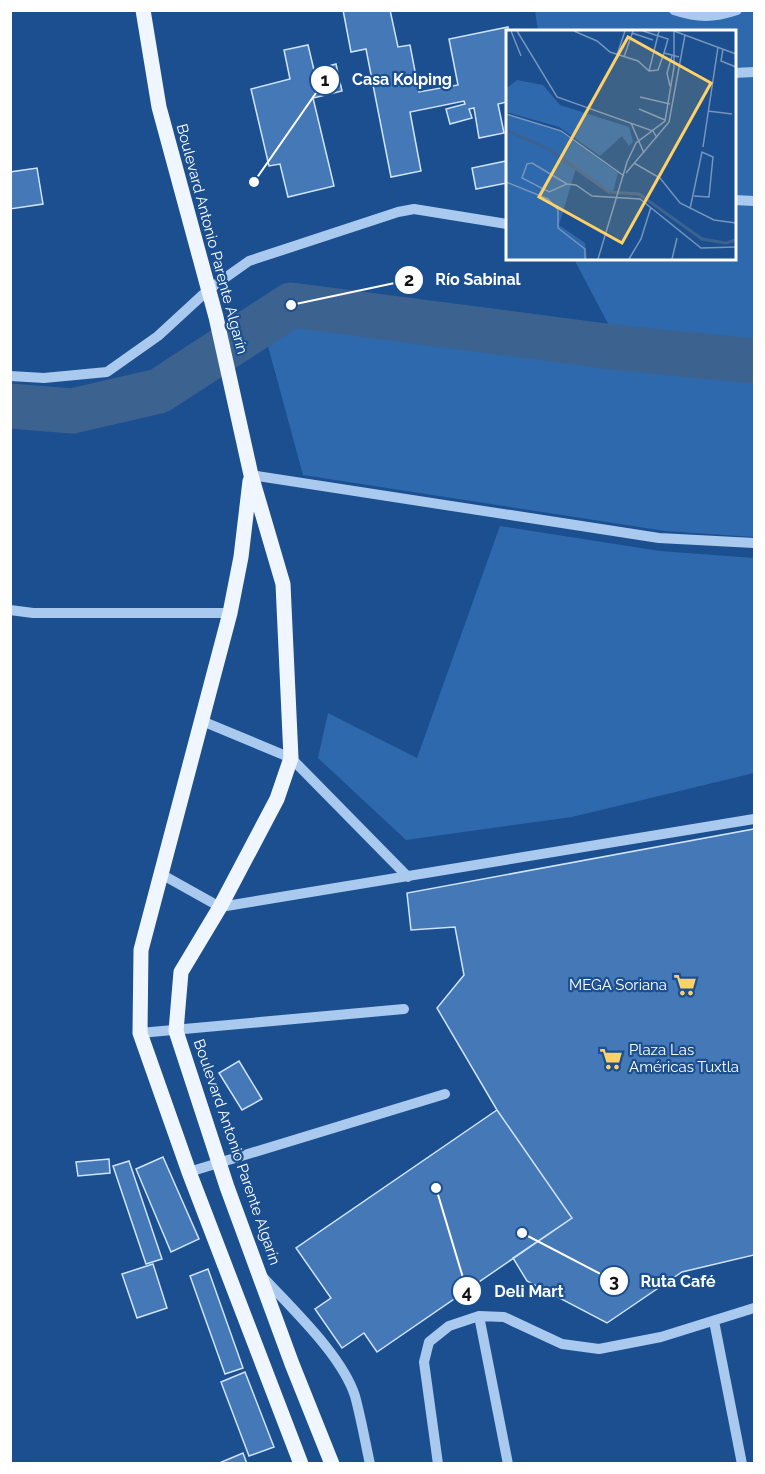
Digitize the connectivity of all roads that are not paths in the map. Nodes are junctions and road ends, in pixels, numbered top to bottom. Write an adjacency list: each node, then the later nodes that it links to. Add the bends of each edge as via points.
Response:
1 (142, 10): 9 (main road, Boulevard Antonio Parente Algarín, via 159,107)
2 (674, 10): 3 (street, via 691,16 717,17)
3 (737, 10)
4 (754, 72): 5 (street)
5 (735, 73)
6 (735, 200): 7 (street)
7 (754, 201)
8 (506, 224): 9 (street, via 414,209 398,212 249,261)
9 (208, 290): 10 (street, via 158,336 107,372 44,378); 11 (main road, Boulevard Antonio Parente Algarín)
10 (10, 376)
11 (250, 470): 12 (street, via 660,538); 14 (main road, Boulevard Antonio Parente Algarín, via 241,557); 16 (main road, Boulevard Antonio Parente Algarín, via 283,584)
12 (754, 543)
13 (10, 610): 14 (street)
14 (230, 613): 15 (main road, Boulevard Antonio Parente Algarín)
15 (202, 721): 16 (street); 18 (main road, Boulevard Antonio Parente Algarín)
16 (291, 758): 19 (street); 20 (main road, Boulevard Antonio Parente Algarín, via 277,799)
17 (754, 819): 19 (street)
18 (161, 874): 20 (street); 23 (main road, Boulevard Antonio Parente Algarín, via 141,950)
19 (408, 877): 20 (street)
20 (220, 907): 22 (main road, Boulevard Antonio Parente Algarín, via 181,972)
21 (405, 1009): 22 (street)
22 (176, 1031): 23 (street); 25 (main road, Boulevard Antonio Parente Algarín)
23 (140, 1033): 26 (main road, Boulevard Antonio Parente Algarín)
24 (445, 1094): 25 (street)
25 (219, 1163): 26 (street); 27 (main road, Boulevard Antonio Parente Algarín)
26 (189, 1172): 31 (main road, Boulevard Antonio Parente Algarín)
27 (258, 1270): 32 (main road, Boulevard Antonio Parente Algarín); 33 (street, via 345,1373 355,1395)
28 (754, 1308): 30 (street)
29 (479, 1316): 30 (street, via 504,1317 562,1344 599,1349 661,1337); 34 (street, via 449,1326 429,1342 424,1362); 35 (street)
30 (714, 1321): 36 (street)
31 (301, 1464)
32 (332, 1464)
33 (370, 1464)
34 (438, 1464)
35 (508, 1464)
36 (742, 1464)

